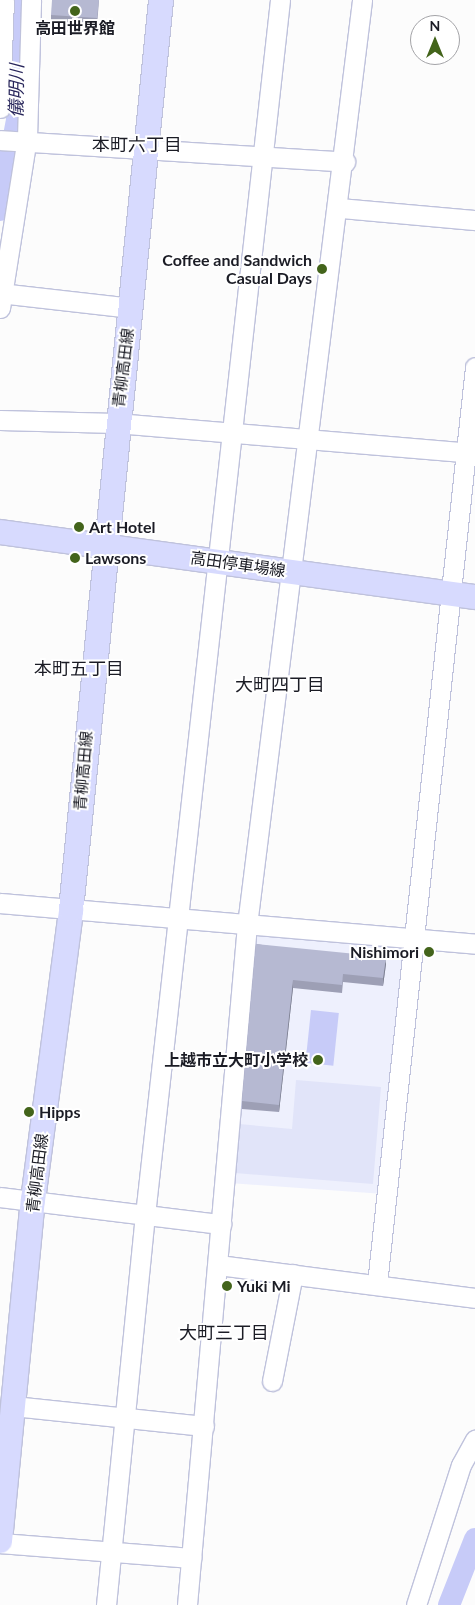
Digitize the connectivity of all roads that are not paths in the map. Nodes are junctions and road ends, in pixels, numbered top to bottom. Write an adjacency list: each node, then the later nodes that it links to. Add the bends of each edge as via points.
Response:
1 (4, 0): 6 (street)
2 (31, 0): 7 (street)
3 (161, 0): 9 (main road, 青柳高田線)
4 (280, 0): 10 (street)
5 (362, 0): 11 (street)
6 (0, 108)
7 (24, 138): 8 (street); 9 (street); 14 (street)
8 (0, 140)
9 (146, 148): 10 (street); 15 (main road, 青柳高田線)
10 (263, 156): 11 (street); 19 (street)
11 (345, 162): 12 (street)
12 (340, 208): 13 (street); 20 (street)
13 (475, 220)
14 (1, 298): 15 (street)
15 (131, 308): 18 (main road, 青柳高田線)
16 (475, 367): 21 (street)
17 (0, 420): 18 (street)
18 (116, 423): 19 (street); 23 (main road, 青柳高田線)
19 (233, 435): 20 (street); 24 (street)
20 (309, 441): 21 (street); 25 (street)
21 (470, 453): 26 (street)
22 (0, 532): 23 (main road, 高田停車場線)
23 (104, 546): 24 (main road, 高田停車場線); 28 (main road, 青柳高田線)
24 (220, 560): 25 (main road, 高田停車場線); 29 (street)
25 (289, 571): 26 (main road, 高田停車場線); 30 (street)
26 (464, 595): 31 (street)
27 (0, 902): 28 (street)
28 (71, 910): 29 (street); 34 (main road, 青柳高田線)
29 (179, 919): 30 (street); 35 (street)
30 (247, 925): 31 (street); 36 (street)
31 (416, 940): 32 (street); 39 (street)
32 (475, 944)
33 (0, 1197): 34 (street)
34 (33, 1200): 35 (street); 42 (main road, 青柳高田線)
35 (145, 1215): 36 (street); 43 (street)
36 (221, 1224): 37 (street)
37 (218, 1265): 38 (street); 44 (street)
38 (293, 1274): 39 (street); 41 (street)
39 (377, 1284): 40 (street)
40 (475, 1298)
41 (272, 1381)
42 (6, 1405): 43 (street); 46 (main road, 青柳高田線)
43 (126, 1418): 44 (street); 47 (street)
44 (204, 1426): 48 (street)
45 (475, 1440): 51 (street, via 461,1465)
46 (0, 1542): 47 (street)
47 (112, 1554): 48 (street); 49 (street)
48 (192, 1558): 50 (street)
49 (106, 1605)
50 (187, 1605)
51 (416, 1605)

